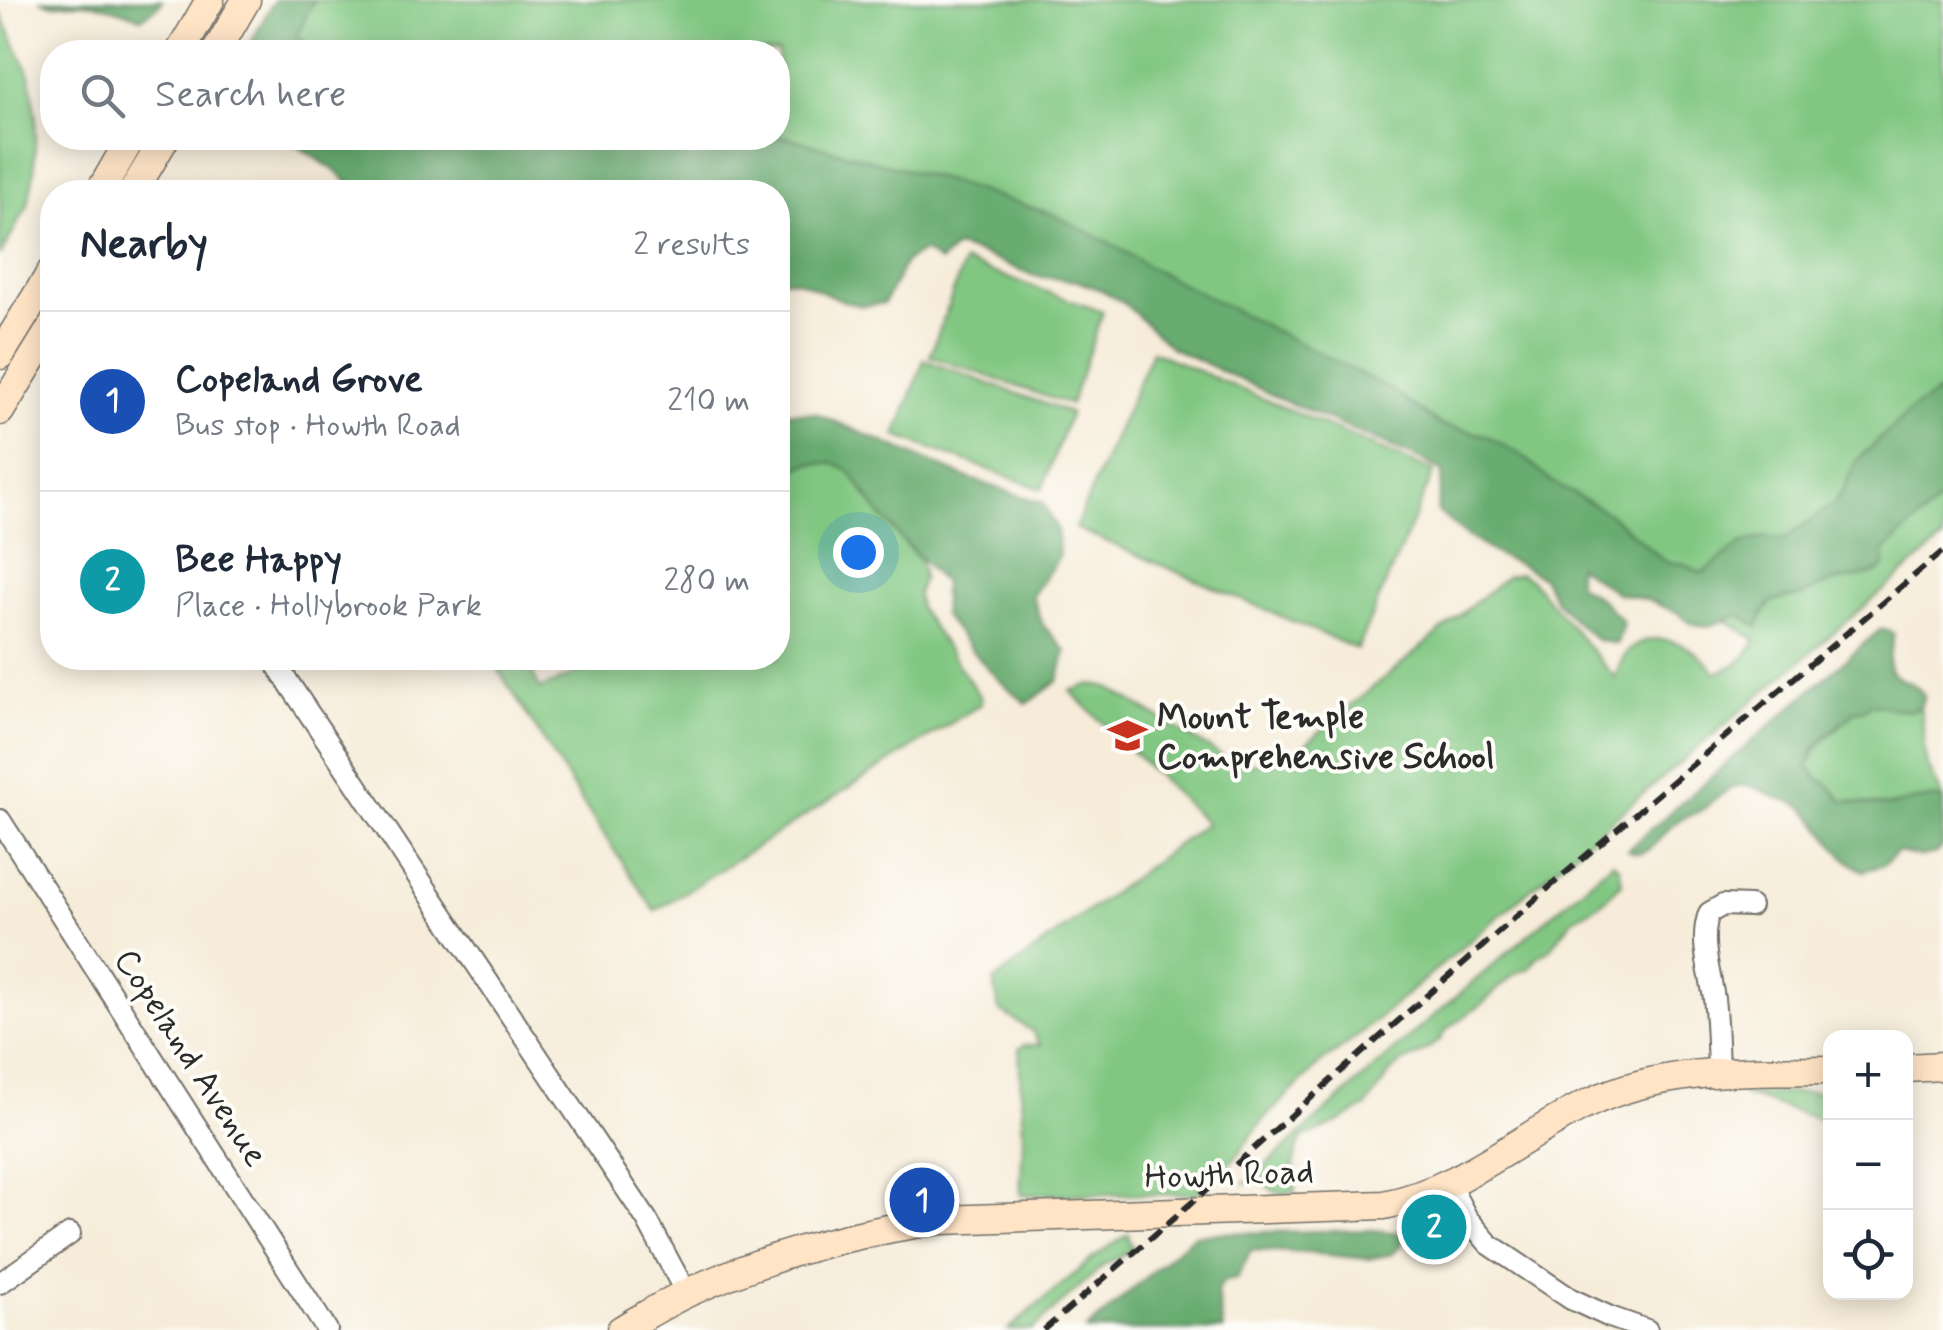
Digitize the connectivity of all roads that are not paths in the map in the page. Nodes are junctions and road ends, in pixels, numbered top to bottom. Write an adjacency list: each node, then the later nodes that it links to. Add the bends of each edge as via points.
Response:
1 (210, 0): 3 (main road)
2 (246, 0): 4 (main road)
3 (187, 40)
4 (223, 40)
5 (125, 150): 7 (main road)
6 (158, 150): 8 (main road)
7 (107, 180)
8 (139, 180)
9 (40, 290): 11 (main road)
10 (40, 346): 12 (main road)
11 (0, 354)
12 (0, 411)
13 (280, 670): 23 (street, via 647,1220)
14 (0, 820): 24 (street, Copeland Avenue)
15 (1750, 906): 19 (street, via 1723,905 1709,913 1705,925)
16 (1943, 1066): 17 (main road)
17 (1913, 1068)
18 (1823, 1070): 19 (main road, Howth Road)
19 (1718, 1071): 20 (main road, Howth Road, via 1592,1101)
20 (1449, 1184): 23 (main road, Howth Road, via 1384,1205 942,1220 798,1250); 26 (street, via 1466,1218 1490,1244 1571,1299)
21 (70, 1234): 22 (street)
22 (0, 1283)
23 (686, 1294): 25 (main road, Howth Road)
24 (327, 1330)
25 (621, 1330)
26 (1647, 1330)

